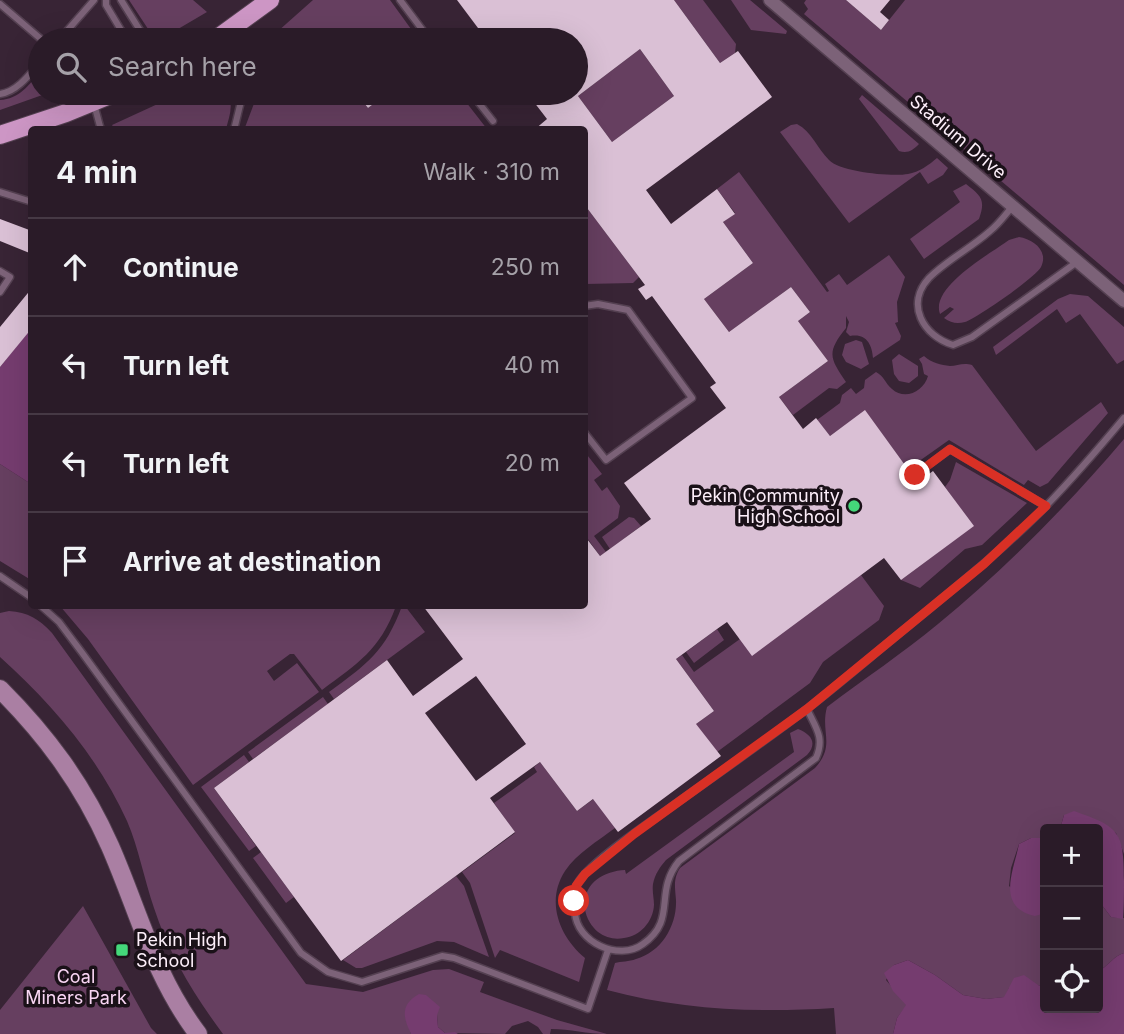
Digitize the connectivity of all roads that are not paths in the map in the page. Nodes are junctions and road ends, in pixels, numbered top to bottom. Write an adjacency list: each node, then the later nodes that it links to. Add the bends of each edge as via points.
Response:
1 (94, 0): 9 (lane)
2 (106, 0): 10 (lane)
3 (121, 0): 11 (lane)
4 (271, 0): 12 (main road)
5 (400, 0): 13 (lane)
6 (773, 1): 26 (street, Stadium Drive)
7 (0, 4): 8 (lane)
8 (28, 28)
9 (70, 28)
10 (120, 28)
11 (138, 28)
12 (236, 28)
13 (421, 28)
14 (28, 75): 15 (lane, via 18,86)
15 (0, 92)
16 (85, 105): 23 (main road)
17 (95, 105): 21 (lane)
18 (240, 105): 22 (lane)
19 (480, 105): 20 (lane)
20 (493, 121)
21 (100, 126)
22 (235, 126)
23 (0, 134)
24 (0, 192): 25 (lane)
25 (28, 201)
26 (1013, 207): 27 (street, Stadium Drive); 27 (lane, via 992,230 928,279 918,315 926,330 953,345 972,337)
27 (1078, 262): 30 (street, Stadium Drive)
28 (0, 271): 29 (lane, via 10,277)
29 (0, 292)
30 (1124, 301)
31 (588, 305): 33 (lane, via 628,310 692,398 606,460)
32 (1124, 418): 35 (lane)
33 (588, 437)
34 (915, 475): 35 (lane, via 950,449)
35 (1046, 506): 40 (lane, via 984,564)
36 (0, 577): 37 (lane)
37 (28, 595)
38 (44, 609): 41 (lane, via 83,654 301,953 328,972 362,982 443,956 588,1009)
39 (0, 690): 42 (main road, via 57,752 83,790 111,847 156,966)
40 (807, 709): 41 (lane, via 821,746 816,758 679,861 666,882 660,929 650,939 639,947); 41 (lane, via 585,874 576,886 575,918 594,943)
41 (608, 950)
42 (198, 1034)

